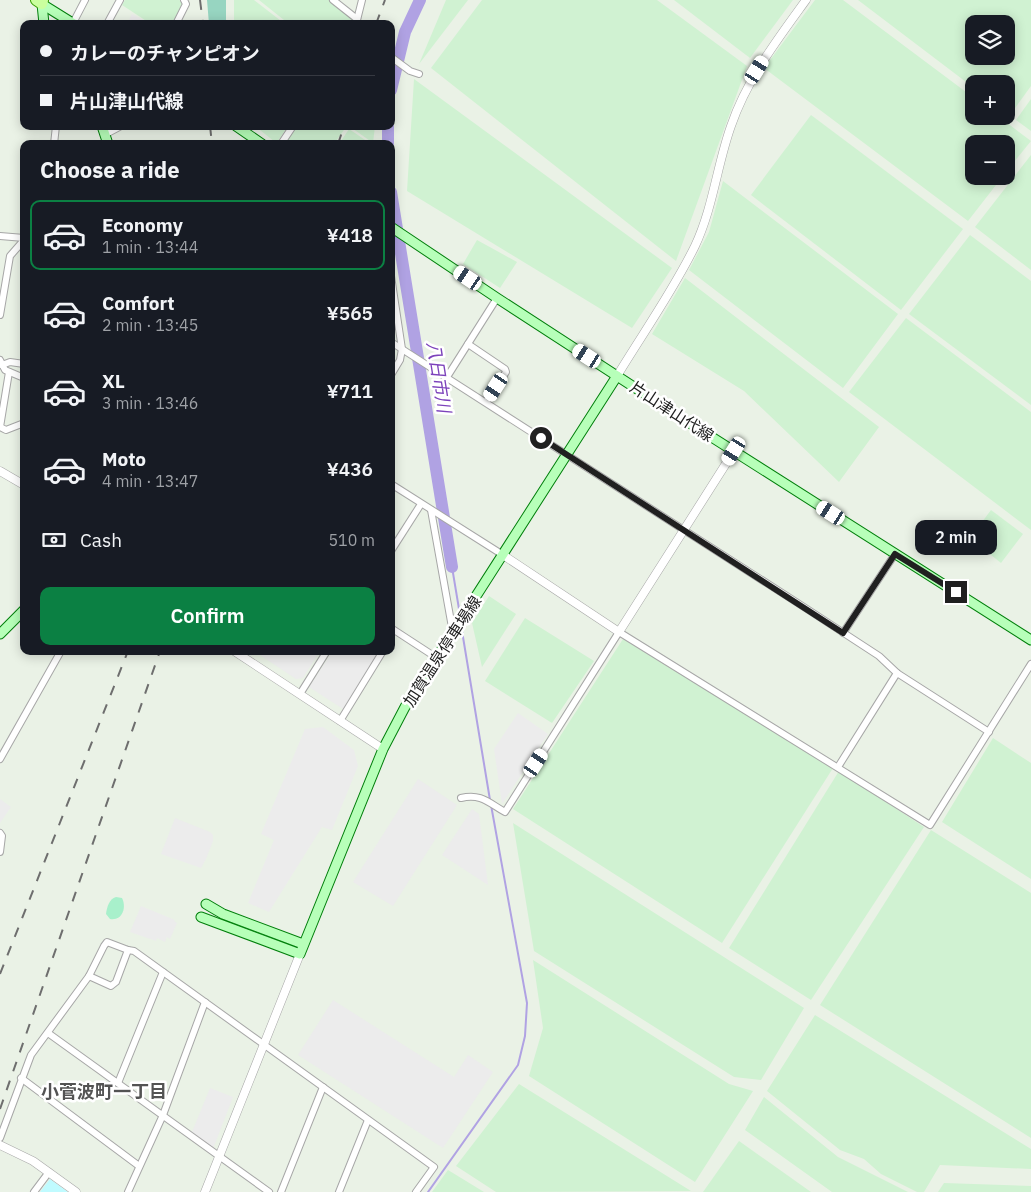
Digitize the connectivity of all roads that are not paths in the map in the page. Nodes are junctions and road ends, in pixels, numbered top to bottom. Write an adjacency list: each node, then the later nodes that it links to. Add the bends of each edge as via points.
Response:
1 (85, 0): 10 (street)
2 (120, 0): 11 (street)
3 (184, 0): 12 (street, via 186,4)
4 (333, 0): 13 (street)
5 (362, 0): 14 (street)
6 (806, 0): 34 (street, via 770,50 743,97 731,126 696,245)
7 (40, 1): 8 (main road); 9 (main road)
8 (43, 20)
9 (69, 20)
10 (75, 20)
11 (109, 20)
12 (178, 20)
13 (356, 20)
14 (357, 20)
15 (395, 60): 16 (street)
16 (419, 74)
17 (242, 130): 18 (main road)
18 (256, 140)
19 (395, 230): 23 (main road, 片山津山代線)
20 (0, 236): 21 (street)
21 (20, 238)
22 (20, 244): 25 (street, via 10,256)
23 (497, 298): 27 (street); 34 (main road, 片山津山代線)
24 (395, 299): 28 (street)
25 (0, 315)
26 (395, 344): 28 (street)
27 (468, 344): 35 (street); 36 (street, via 506,370)
28 (404, 350): 31 (street); 35 (street)
29 (1, 362): 30 (street); 32 (street)
30 (20, 363)
31 (395, 369)
32 (9, 372): 33 (street); 37 (street, via 0,428 6,430)
33 (20, 376)
34 (617, 376): 38 (main road, 片山津山代線); 39 (main road, 加賀温泉停車場線)
35 (447, 377): 36 (street)
36 (486, 402): 39 (street)
37 (20, 424)
38 (734, 451): 45 (street); 47 (main road, 片山津山代線)
39 (567, 454): 45 (street); 48 (main road, 加賀温泉停車場線)
40 (0, 471): 41 (street)
41 (20, 483)
42 (395, 487): 43 (street)
43 (421, 504): 44 (street); 46 (street)
44 (433, 511): 48 (street); 51 (street)
45 (684, 530): 52 (street); 53 (street)
46 (395, 546)
47 (895, 554): 53 (street); 55 (main road, 片山津山代線)
48 (503, 555): 51 (main road, 加賀温泉停車場線); 52 (street)
49 (20, 614): 54 (main road)
50 (395, 631): 60 (street)
51 (454, 631): 60 (main road, 加賀温泉停車場線)
52 (619, 632): 68 (street); 69 (street, via 505,812 483,798 473,795)
53 (843, 633): 62 (street, via 879,656)
54 (0, 634)
55 (1031, 640)
56 (59, 655): 67 (street)
57 (240, 655): 63 (street)
58 (324, 655): 63 (street)
59 (381, 655): 64 (street)
60 (437, 658): 66 (main road, 加賀温泉停車場線, via 405,707)
61 (1031, 664): 65 (street)
62 (897, 673): 65 (street); 68 (street)
63 (300, 694): 64 (street)
64 (340, 721): 66 (street)
65 (989, 732): 68 (street, via 930,825)
66 (383, 749): 74 (main road, 加賀温泉停車場線)
67 (0, 759)
68 (838, 767)
69 (461, 798)
70 (0, 833): 71 (street)
71 (0, 852)
72 (206, 904): 74 (main road, via 223,914)
73 (201, 917): 76 (main road)
74 (303, 944): 76 (main road, 加賀温泉停車場線)
75 (128, 950): 77 (street); 78 (street, via 107,942); 78 (street, via 116,982 111,986)
76 (300, 954): 81 (street)
77 (163, 972): 79 (street); 83 (street)
78 (89, 976): 80 (street)
79 (205, 1002): 81 (street); 85 (street)
80 (48, 1032): 82 (street, via 31,1055); 83 (street)
81 (264, 1044): 84 (street); 89 (street)
82 (21, 1078): 87 (street); 90 (street)
83 (118, 1084): 85 (street)
84 (323, 1087): 86 (street); 97 (street)
85 (162, 1115): 89 (street); 90 (street)
86 (368, 1120): 98 (street); 99 (street, via 434,1167)
87 (0, 1138)
88 (0, 1145): 91 (street)
89 (220, 1157): 95 (street); 96 (street)
90 (139, 1166): 94 (street)
91 (49, 1172): 92 (street); 93 (street)
92 (34, 1192)
93 (76, 1192)
94 (128, 1192)
95 (205, 1192)
96 (269, 1192)
97 (282, 1192)
98 (339, 1192)
99 (416, 1192)

